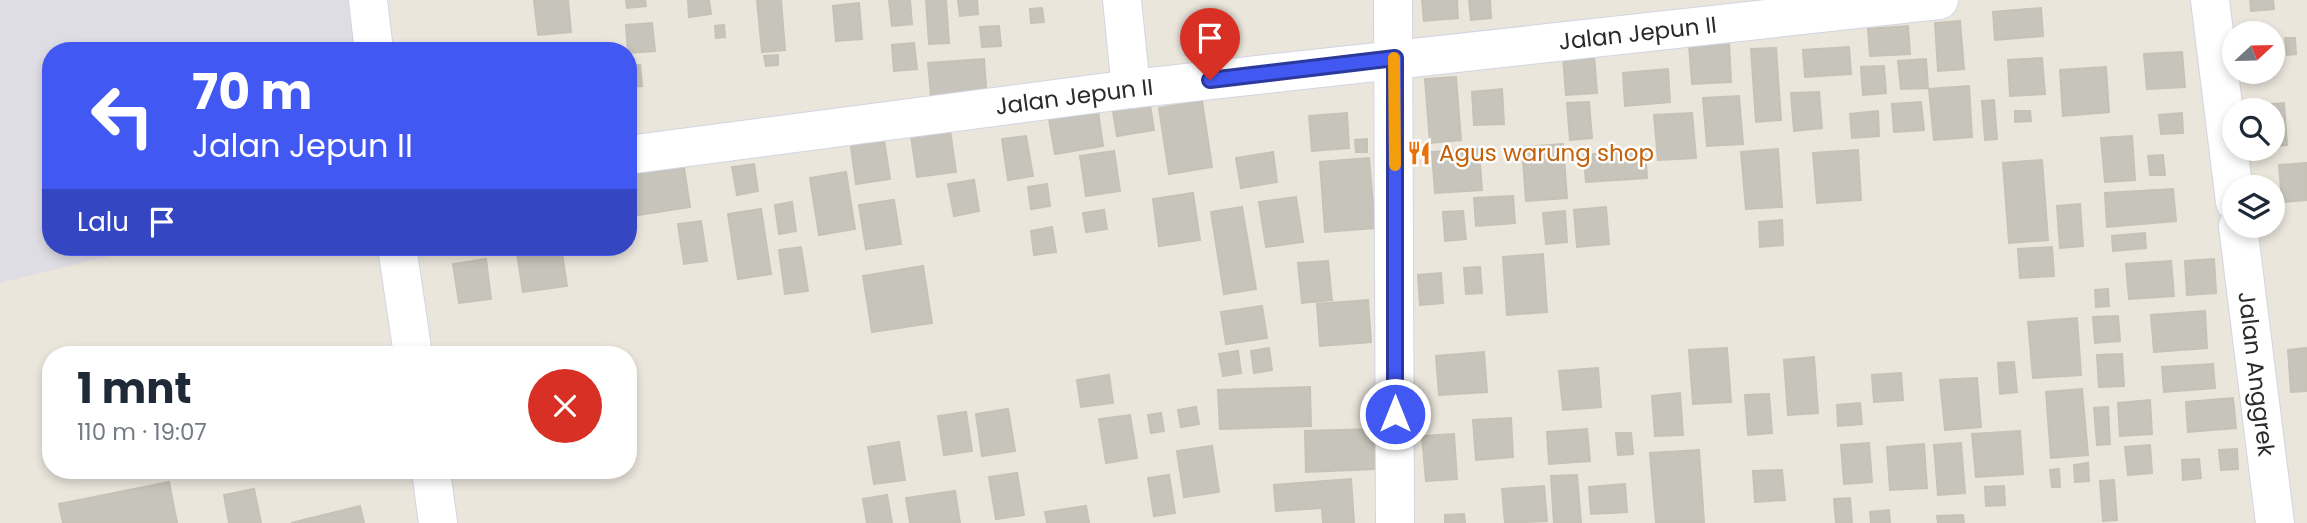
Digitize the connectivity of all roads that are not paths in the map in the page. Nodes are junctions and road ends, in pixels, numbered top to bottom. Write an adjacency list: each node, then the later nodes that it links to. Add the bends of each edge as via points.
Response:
1 (368, 0): 6 (street)
2 (1122, 0): 8 (street)
3 (1393, 0): 7 (street)
4 (1939, 0): 7 (street, Jalan Jepun II)
5 (2210, 0): 10 (street)
6 (372, 42)
7 (1395, 58): 8 (street, Jalan Jepun II); 16 (street)
8 (1131, 89): 9 (street, Jalan Jepun II)
9 (637, 154)
10 (2232, 175)
11 (2239, 238): 17 (street, Jalan Anggrek)
12 (398, 256): 13 (street)
13 (412, 346)
14 (432, 479): 15 (street)
15 (439, 523)
16 (1395, 523)
17 (2275, 523)

